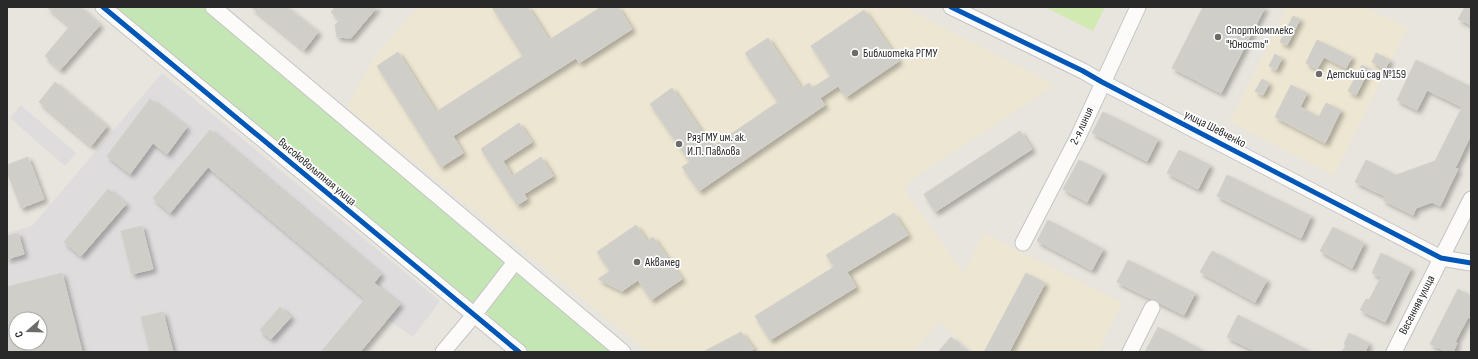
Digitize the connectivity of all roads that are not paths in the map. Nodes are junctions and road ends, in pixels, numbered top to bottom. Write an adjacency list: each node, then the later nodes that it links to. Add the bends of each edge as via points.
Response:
1 (103, 7): 12 (street, Высоковольтная улица)
2 (213, 7): 9 (street)
3 (951, 7): 5 (street, улица Шевченко)
4 (1138, 7): 5 (street, 2-я линия)
5 (1102, 82): 7 (street, 2-я линия, via 1078,137); 8 (street, улица Шевченко)
6 (1471, 199): 8 (street, Весенняя улица)
7 (1023, 243)
8 (1441, 258): 10 (street, улица Шевченко); 17 (street, Весенняя улица)
9 (515, 262): 12 (street); 15 (street)
10 (1471, 263)
11 (1152, 308): 16 (street)
12 (474, 315): 13 (street); 14 (street, Высоковольтная улица)
13 (443, 352)
14 (519, 352)
15 (623, 352)
16 (1130, 352)
17 (1394, 352)

